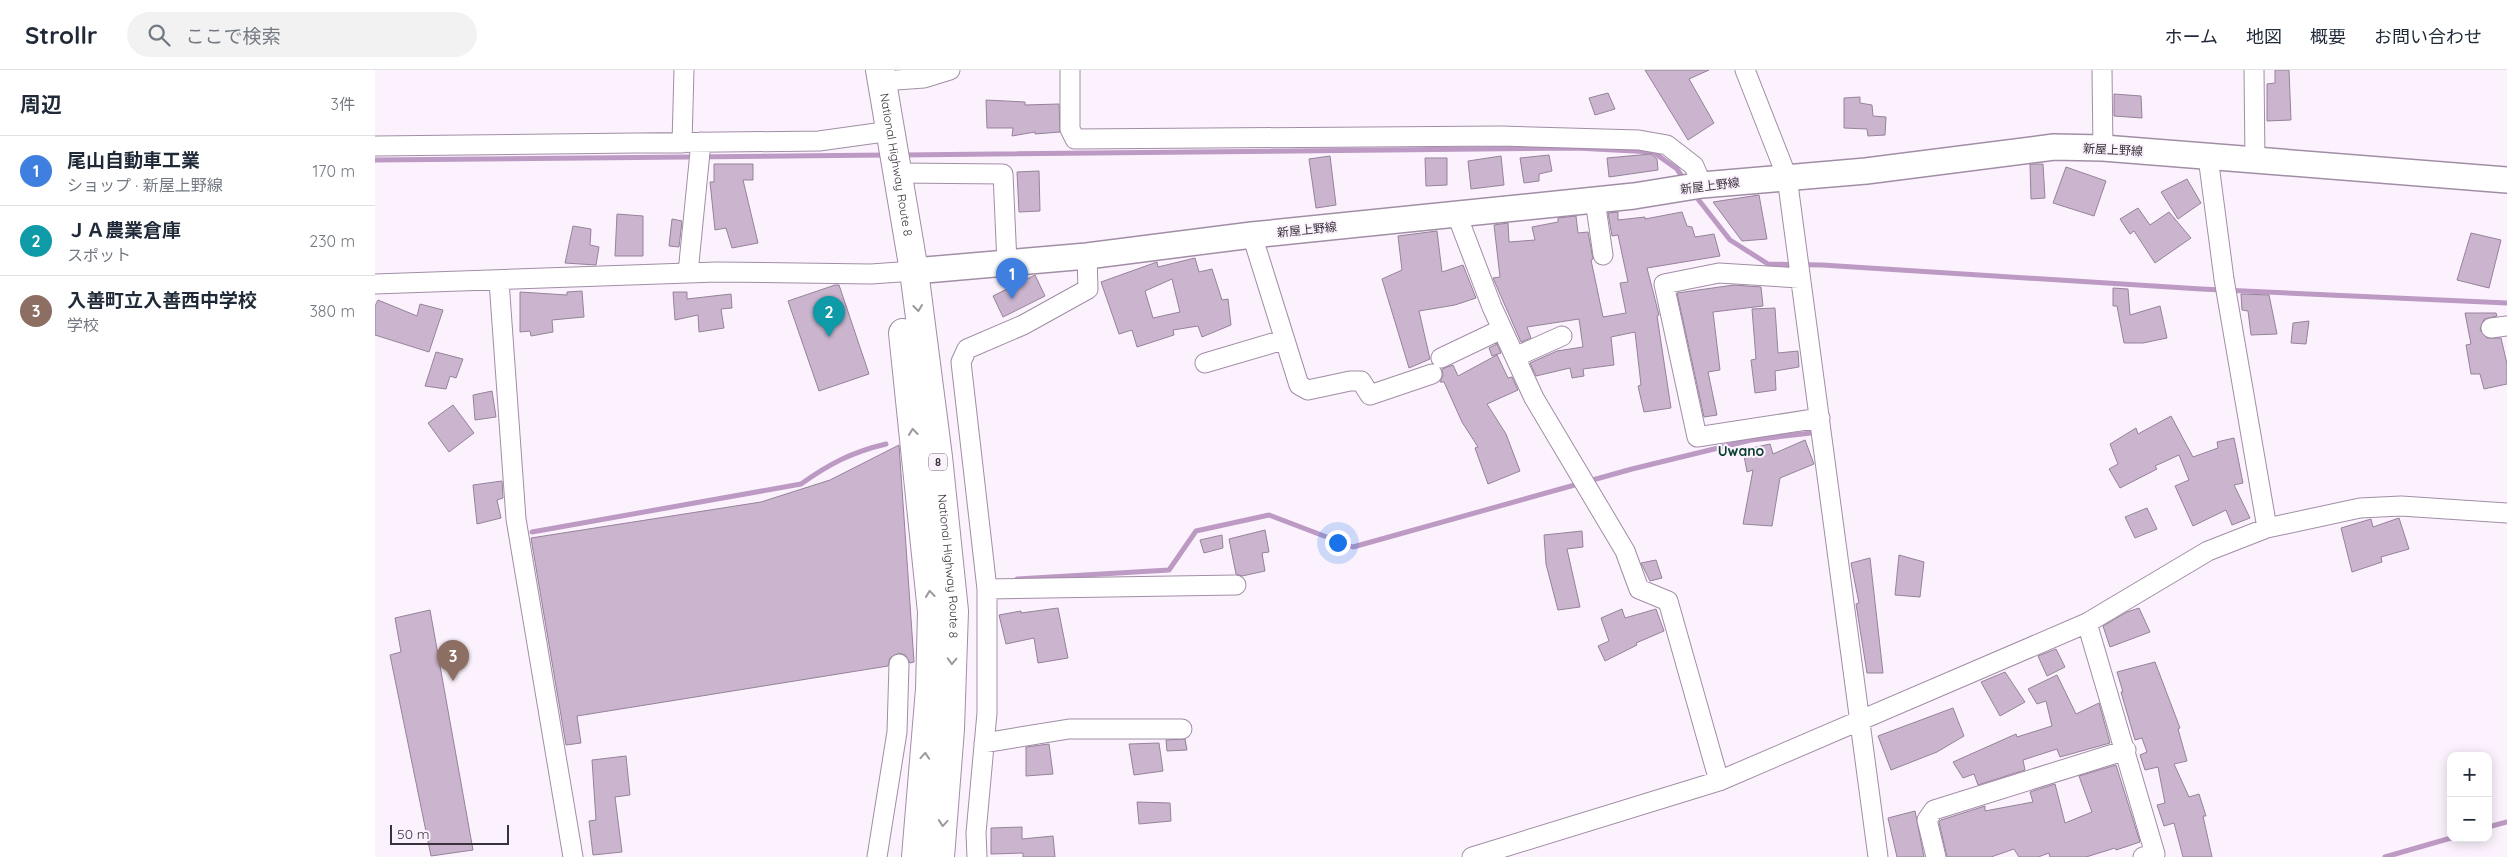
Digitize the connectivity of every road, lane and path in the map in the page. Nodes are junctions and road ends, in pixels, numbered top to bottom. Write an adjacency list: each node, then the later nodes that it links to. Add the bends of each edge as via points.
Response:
1 (684, 70): 9 (street)
2 (950, 70): 7 (street, via 924,78)
3 (1070, 70): 17 (street, via 1070,129 1075,139 1501,136 1639,140 1667,145 1694,166)
4 (1745, 70): 15 (street)
5 (2102, 70): 11 (street)
6 (2254, 70): 13 (street)
7 (874, 74): 8 (highway, National Highway Route 8 / 8)
8 (882, 132): 9 (street, via 819,141); 14 (highway, National Highway Route 8 / 8); 24 (highway, National Highway Route 8 / 8)
9 (691, 142): 10 (street); 25 (street)
10 (375, 146)
11 (2103, 148): 12 (main road, 新屋上野線); 15 (main road, 新屋上野線, via 2054,147 1866,171)
12 (2208, 157): 13 (main road, 新屋上野線); 36 (street, via 2224,279)
13 (2255, 161): 16 (main road, 新屋上野線)
14 (899, 173): 23 (street, via 1003,174); 24 (highway, National Highway Route 8 / 8)
15 (1787, 177): 17 (main road, 新屋上野線); 26 (street)
16 (2507, 180)
17 (1702, 185): 18 (main road, 新屋上野線)
18 (1595, 200): 19 (main road, 新屋上野線); 21 (street)
19 (1457, 215): 20 (main road, 新屋上野線); 29 (street)
20 (1252, 235): 22 (main road, 新屋上野線); 31 (street)
21 (1603, 254)
22 (1087, 256): 23 (main road, 新屋上野線); 38 (street, via 1088,289 1023,325 967,349 961,362)
23 (1007, 263): 24 (main road, 新屋上野線)
24 (905, 271): 25 (street, via 871,274); 49 (highway, National Highway Route 8 / 8, one-way to 24, via 929,698 932,612); 50 (highway, National Highway Route 8 / 8, one-way to 50, via 938,457 954,611 950,729)
25 (688, 273): 27 (street)
26 (1801, 278): 34 (street); 34 (street, via 1719,273 1664,284 1697,437)
27 (499, 280): 28 (street); 47 (street, via 516,519)
28 (375, 284)
29 (1502, 329): 31 (street, via 1437,366 1370,396 1361,381 1350,380 1308,390 1299,385); 32 (street)
30 (1562, 336): 32 (street)
31 (1283, 340): 33 (street)
32 (1515, 357): 45 (street, via 1534,398 1625,551 1639,589 1668,601)
33 (1205, 363)
34 (1820, 418): 41 (street)
35 (2507, 513): 36 (street, via 2401,506 2360,508)
36 (2267, 528): 39 (street, via 2208,551)
37 (1237, 585): 38 (street)
38 (987, 589): 43 (street)
39 (2087, 623): 41 (street); 44 (street)
40 (899, 664): 48 (street, via 897,732)
41 (1861, 720): 45 (street); 53 (street)
42 (1182, 730): 43 (street, via 1069,729)
43 (984, 743): 51 (street)
44 (2126, 750): 46 (street); 54 (street, via 1934,810 1927,820)
45 (1719, 781): 52 (street)
46 (2151, 856)
47 (573, 857)
48 (877, 857)
49 (916, 857)
50 (940, 857)
51 (977, 857)
52 (1472, 857)
53 (1878, 857)
54 (1936, 857)

